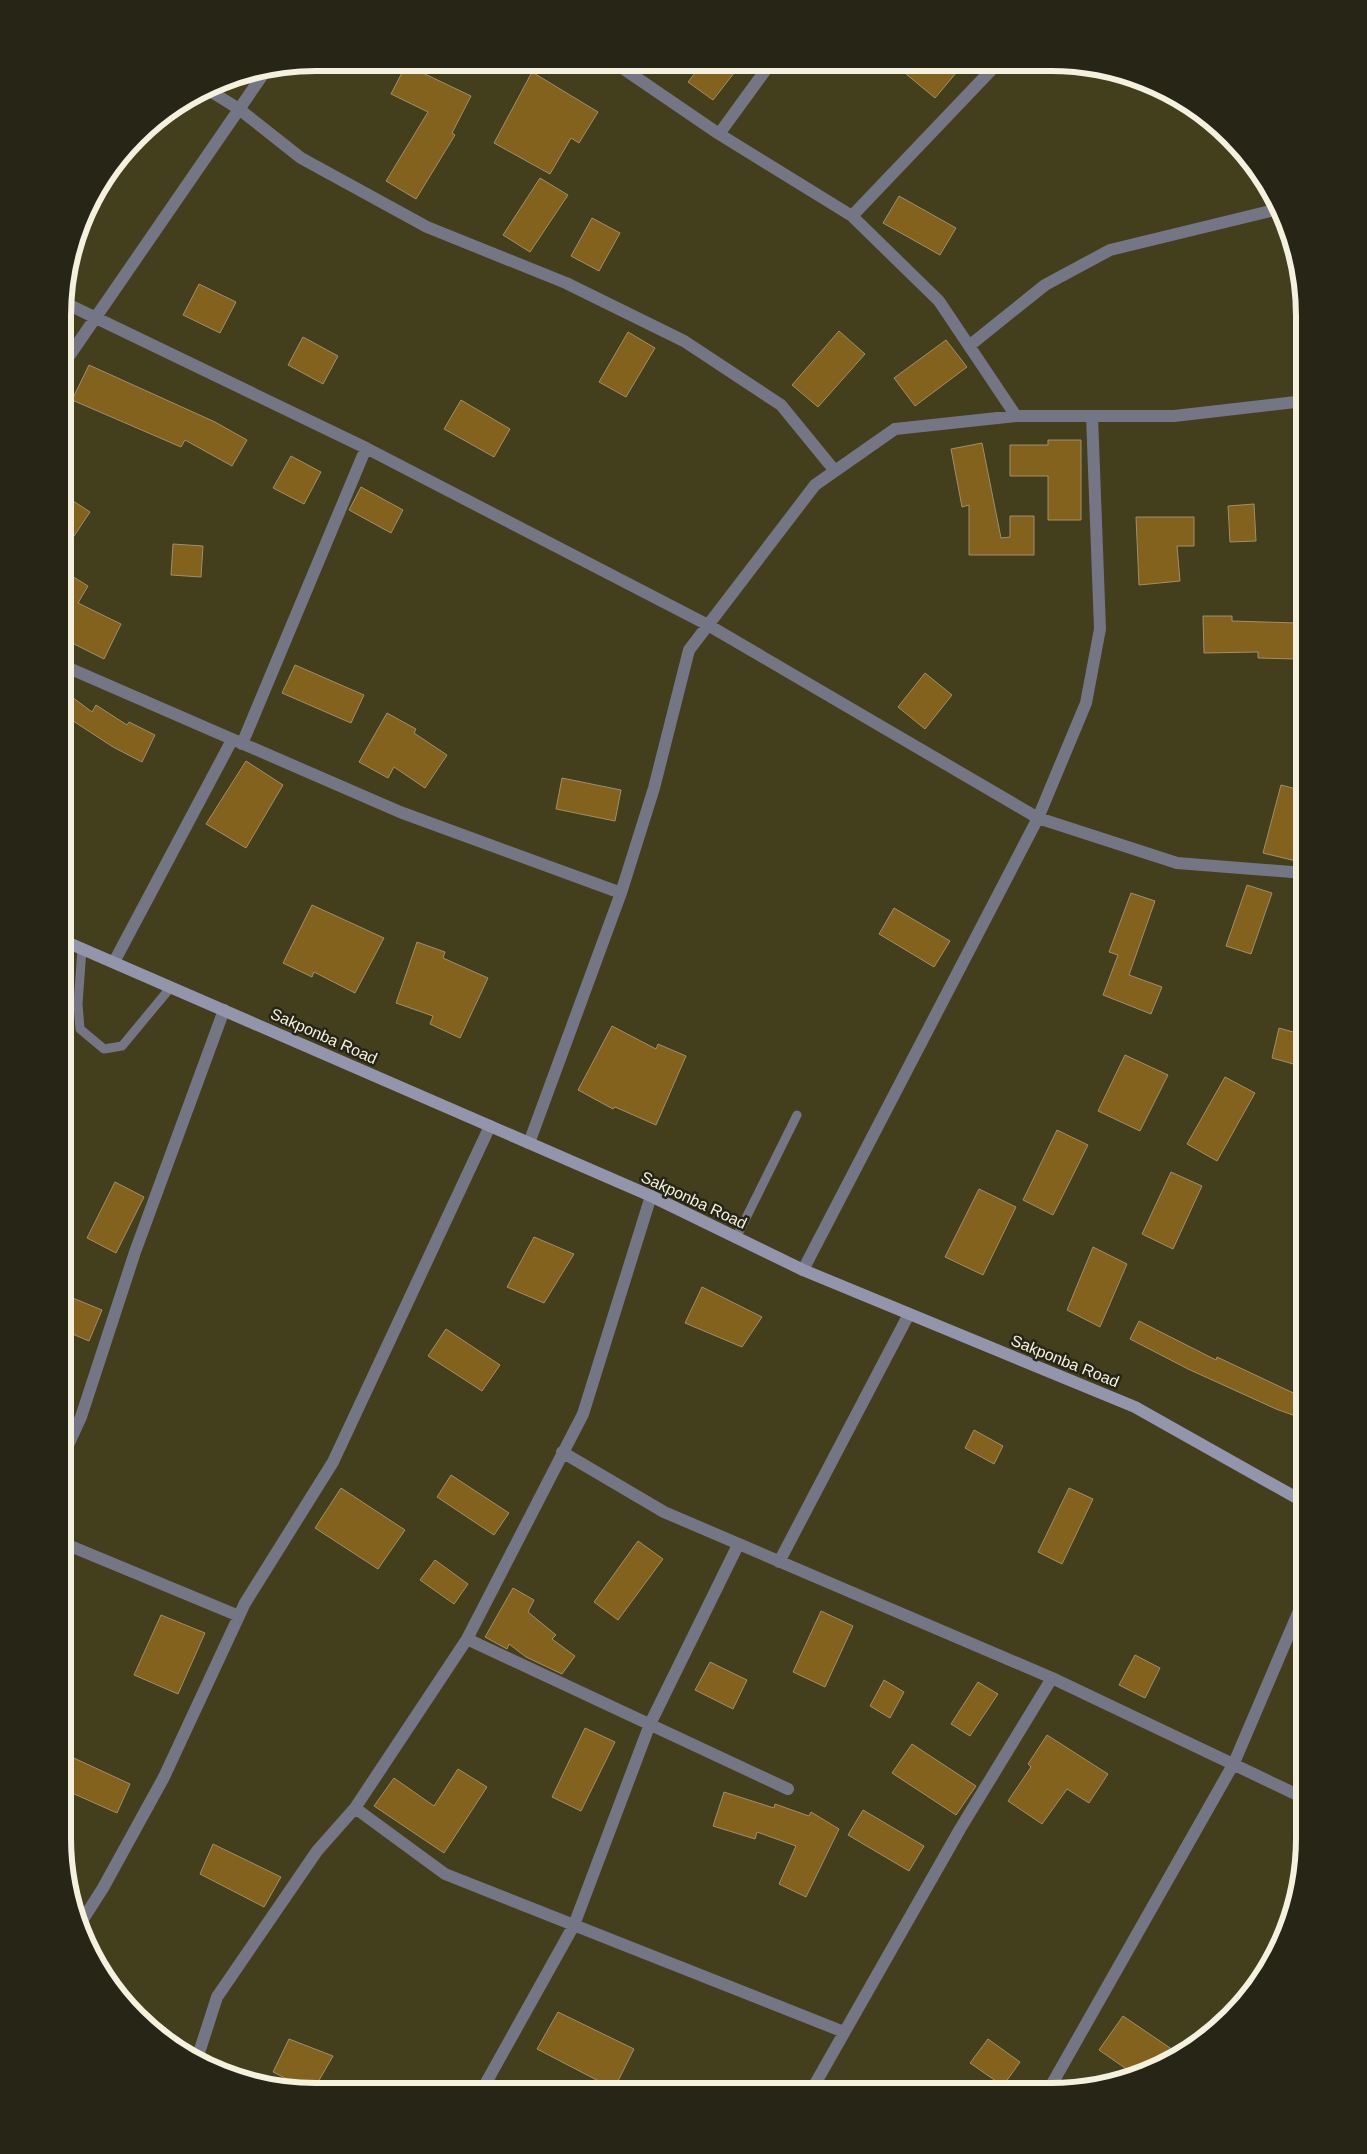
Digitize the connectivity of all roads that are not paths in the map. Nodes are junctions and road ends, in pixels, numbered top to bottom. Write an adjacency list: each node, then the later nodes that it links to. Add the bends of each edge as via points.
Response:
1 (627, 71): 7 (street)
2 (765, 71): 7 (street)
3 (990, 71): 9 (street)
4 (261, 78): 6 (street)
5 (214, 94): 6 (street)
6 (239, 109): 11 (street); 18 (street, via 301,158 427,227 566,283 684,341 781,405)
7 (719, 134): 9 (street)
8 (1271, 211): 12 (street, via 1110,250 1045,285)
9 (852, 216): 12 (street, via 939,302)
10 (72, 306): 11 (street)
11 (96, 317): 13 (street); 17 (street)
12 (969, 346): 15 (street)
13 (71, 352)
14 (1296, 402): 16 (street, via 1174,416)
15 (1016, 416): 16 (street); 18 (street, via 895,429)
16 (1092, 416): 22 (street, via 1100,629 1086,703)
17 (366, 448): 19 (street); 21 (street)
18 (835, 471): 19 (street, via 815,485)
19 (708, 625): 22 (street); 24 (street, via 689,650 654,788)
20 (71, 669): 21 (street)
21 (237, 742): 24 (street, via 400,812); 27 (street)
22 (1038, 818): 23 (street, via 1177,863); 35 (street)
23 (1296, 872)
24 (621, 893): 32 (street)
25 (71, 944): 26 (main road, Sakponba Road)
26 (82, 949): 27 (main road, Sakponba Road); 28 (lane, via 78,1004 80,1029 104,1048 122,1046)
27 (114, 962): 28 (main road, Sakponba Road)
28 (171, 987): 29 (main road, Sakponba Road)
29 (224, 1010): 31 (main road, Sakponba Road); 37 (street)
30 (797, 1115): 34 (lane)
31 (490, 1126): 32 (main road, Sakponba Road); 43 (street, via 333,1462)
32 (530, 1143): 33 (main road, Sakponba Road)
33 (651, 1196): 34 (main road, Sakponba Road); 38 (street, via 583,1414)
34 (736, 1238): 35 (main road, Sakponba Road)
35 (803, 1270): 36 (main road, Sakponba Road)
36 (910, 1314): 39 (main road, Sakponba Road, via 1135,1407); 42 (street)
37 (71, 1439)
38 (562, 1452): 40 (street, via 664,1512); 45 (street)
39 (1296, 1498)
40 (738, 1545): 42 (street); 47 (street)
41 (71, 1546): 43 (street)
42 (779, 1562): 46 (street)
43 (239, 1616): 52 (street, via 164,1776)
44 (1296, 1618): 48 (street)
45 (467, 1639): 47 (street); 51 (street)
46 (1052, 1678): 48 (street); 54 (street, via 960,1829)
47 (650, 1724): 49 (street); 53 (street)
48 (1234, 1763): 50 (street); 58 (street)
49 (788, 1789)
50 (1296, 1794)
51 (355, 1808): 53 (street, via 445,1874); 55 (street, via 317,1851 217,1996)
52 (84, 1917)
53 (574, 1925): 54 (street); 56 (street)
54 (844, 2032): 57 (street)
55 (199, 2053)
56 (486, 2083)
57 (815, 2083)
58 (1053, 2083)

